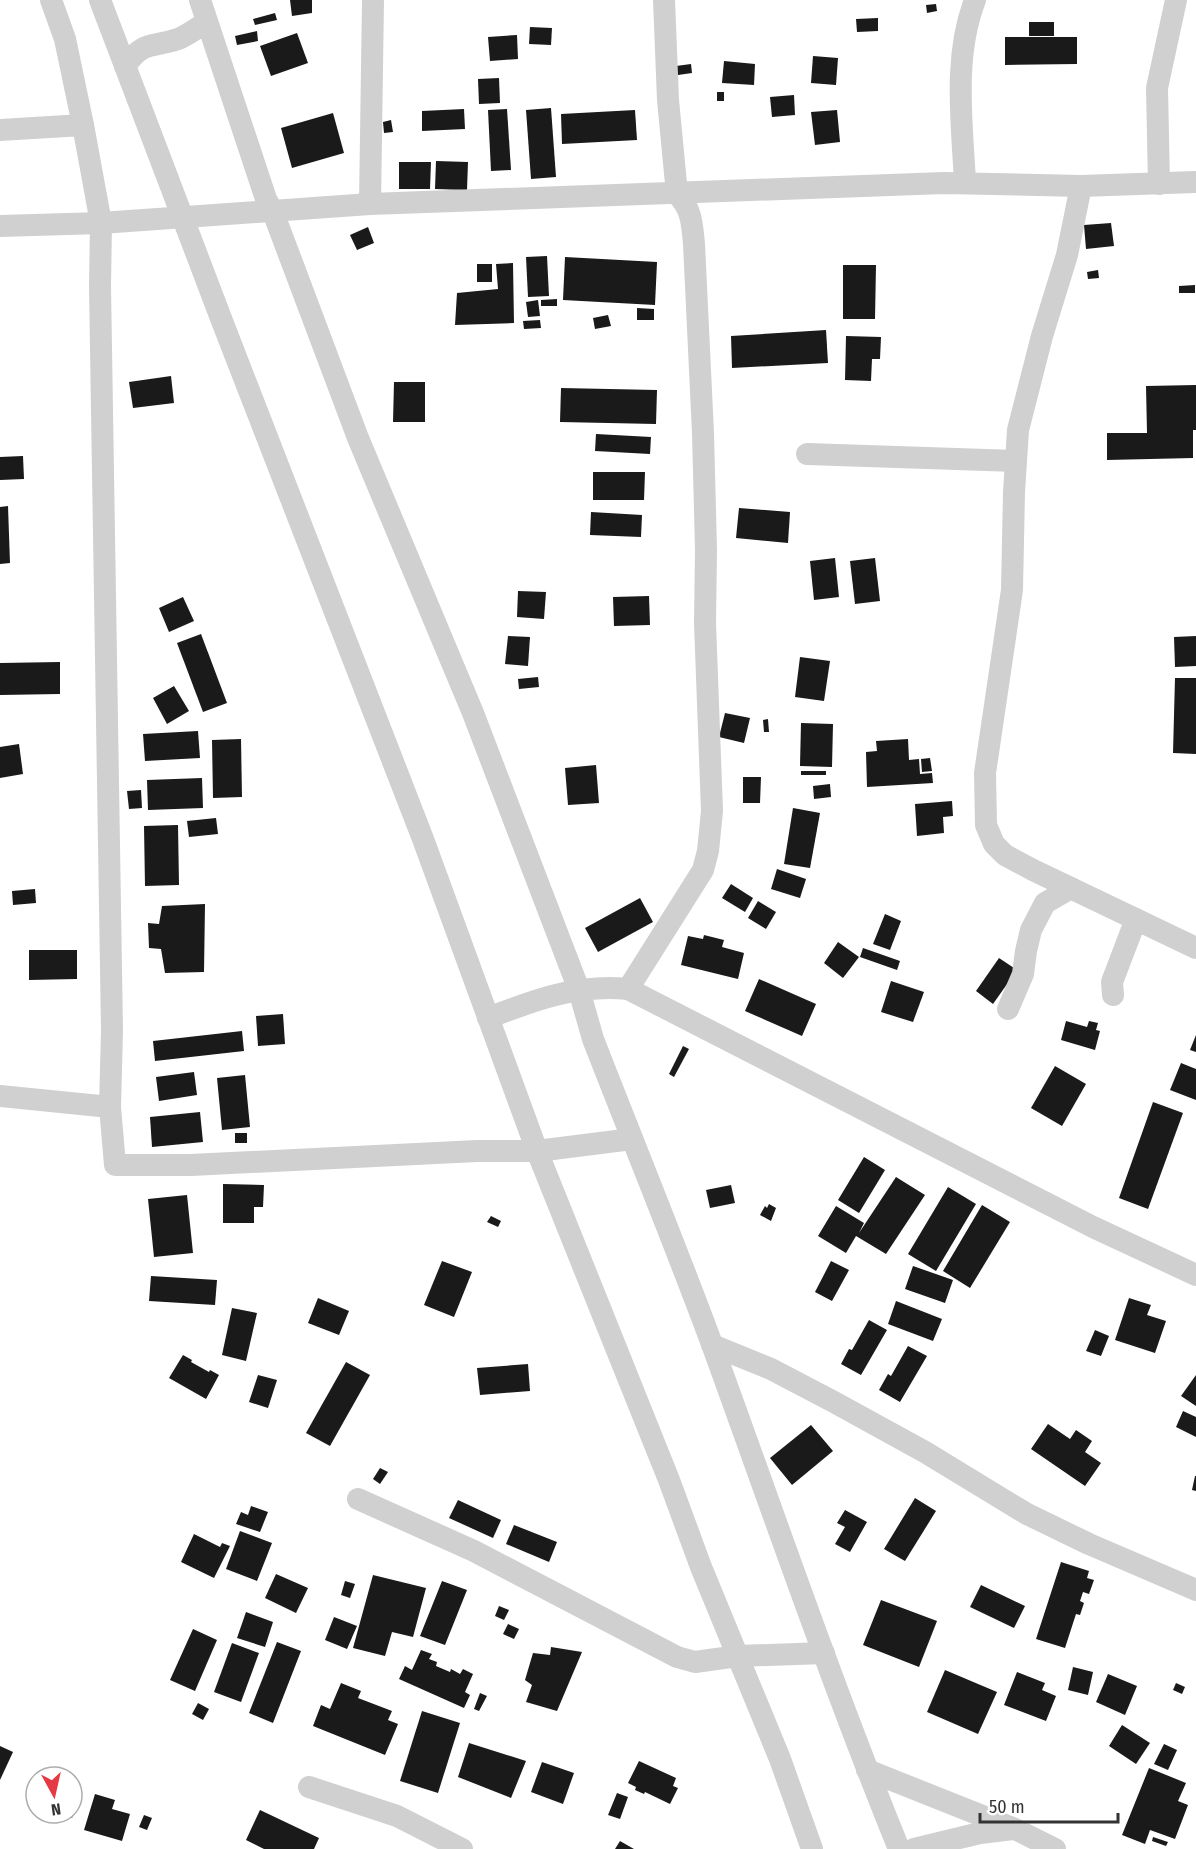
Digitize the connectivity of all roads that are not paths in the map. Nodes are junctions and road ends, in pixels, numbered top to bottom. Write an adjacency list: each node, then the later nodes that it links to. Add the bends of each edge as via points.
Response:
1 (51, 0): 10 (street, via 65,39)
2 (100, 0): 9 (street)
3 (200, 0): 8 (street)
4 (373, 0): 17 (street)
5 (664, 0): 16 (street)
6 (975, 0): 12 (street, via 960,76)
7 (1176, 0): 14 (street, via 1157,88)
8 (207, 22): 9 (street, via 177,39 142,48); 18 (street)
9 (125, 66): 19 (street)
10 (83, 125): 11 (street); 20 (street)
11 (0, 130)
12 (965, 182): 15 (street); 16 (street)
13 (1196, 182): 14 (street)
14 (1159, 184): 15 (street)
15 (1081, 186): 23 (street, via 1018,429)
16 (677, 194): 17 (street); 27 (street, via 687,203 692,216 694,244 712,811 703,870)
17 (370, 204): 18 (street)
18 (273, 212): 19 (street); 28 (street, via 358,438 473,712)
19 (183, 216): 20 (street); 31 (street)
20 (101, 223): 21 (street); 33 (street)
21 (0, 226)
22 (807, 454): 23 (street)
23 (1016, 461): 24 (street, via 1012,590 985,773 986,825 994,844 1005,855)
24 (1071, 888): 25 (street); 30 (street, via 1045,903 1031,930 1023,974)
25 (1136, 919): 26 (street); 29 (street, via 1112,982)
26 (1196, 948)
27 (628, 989): 28 (street); 36 (street)
28 (579, 990): 31 (street, via 537,999); 34 (street, via 593,1039)
29 (1113, 995)
30 (1008, 1009)
31 (488, 1018): 35 (street)
32 (0, 1096): 33 (street)
33 (110, 1107): 35 (street, via 115,1165)
34 (632, 1139): 35 (street); 37 (street)
35 (537, 1151): 41 (street)
36 (1196, 1275)
37 (712, 1345): 39 (street, via 771,1369 834,1402 1027,1514); 40 (street)
38 (358, 1499): 41 (street, via 474,1551 677,1657 695,1662)
39 (1196, 1590)
40 (824, 1653): 41 (street); 42 (street)
41 (738, 1656): 46 (street)
42 (867, 1770): 44 (street); 47 (street)
43 (309, 1787): 45 (street, via 397,1816)
44 (1015, 1829): 48 (street); 49 (street)
45 (462, 1849)
46 (812, 1849)
47 (899, 1849)
48 (915, 1849)
49 (1055, 1849)

